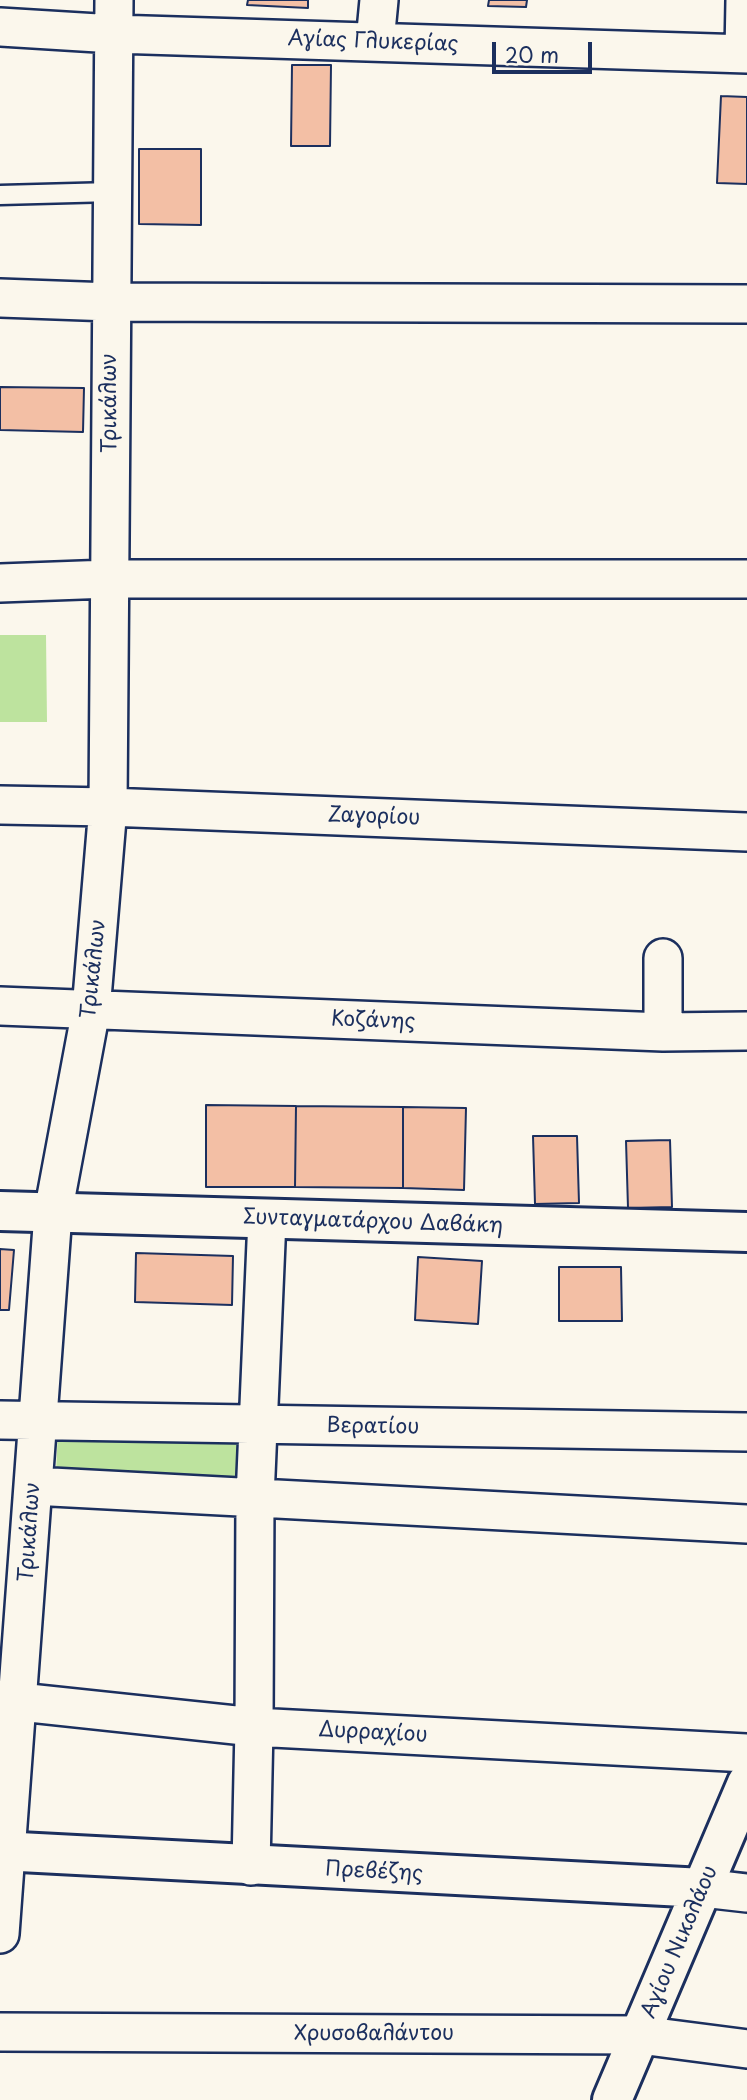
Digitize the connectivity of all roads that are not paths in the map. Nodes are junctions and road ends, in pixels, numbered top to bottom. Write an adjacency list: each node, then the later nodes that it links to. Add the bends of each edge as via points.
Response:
1 (379, 0): 5 (street)
2 (745, 0): 6 (street)
3 (114, 17): 4 (street, Αγίας Γλυκερίας); 5 (street, Αγίας Γλυκερίας); 7 (street, Τρικάλων)
4 (0, 26)
5 (375, 42): 6 (street, Αγίας Γλυκερίας)
6 (746, 54)
7 (112, 192): 8 (lane); 10 (street, Τρικάλων)
8 (0, 195)
9 (0, 298): 10 (street)
10 (111, 302): 11 (street); 12 (street, Τρικάλων)
11 (747, 304)
12 (109, 579): 13 (street); 14 (street); 16 (street, Τρικάλων)
13 (747, 579)
14 (0, 583)
15 (0, 805): 16 (street, Ζαγορίου)
16 (108, 807): 17 (street, Ζαγορίου); 20 (street, Τρικάλων)
17 (747, 832)
18 (663, 958): 22 (street)
19 (0, 1006): 20 (street, Κοζάνης)
20 (91, 1010): 22 (street, Κοζάνης); 24 (street, Τρικάλων)
21 (747, 1031): 22 (street, Κοζάνης)
22 (663, 1032)
23 (0, 1211): 24 (street, Συνταγματάρχου Δαβάκη)
24 (53, 1213): 25 (street, Συνταγματάρχου Δαβάκη); 28 (street, Τρικάλων)
25 (267, 1219): 26 (street, Συνταγματάρχου Δαβάκη); 29 (street)
26 (747, 1232)
27 (0, 1420): 28 (street, Βερατίου)
28 (38, 1421): 29 (street, Βερατίου); 32 (street, Τρικάλων)
29 (259, 1425): 30 (street, Βερατίου); 31 (street)
30 (747, 1432)
31 (255, 1498): 32 (street); 33 (street); 35 (street)
32 (21, 1505): 34 (street, Τρικάλων)
33 (747, 1524)
34 (9, 1700): 35 (street, Δυρραχίου); 38 (street, Τρικάλων)
35 (254, 1727): 36 (street, Δυρραχίου); 39 (street)
36 (747, 1753)
37 (747, 1783): 40 (street, Αγίου Νικολάου)
38 (3, 1852): 39 (street, Πρεβέζης); 42 (street, Τρικάλων)
39 (251, 1866): 40 (street, Πρεβέζης)
40 (704, 1888): 41 (street, Πρεβέζης); 44 (street, Αγίου Νικολάου)
41 (747, 1893)
42 (0, 1934)
43 (0, 2032): 44 (street, Χρυσοβαλάντου)
44 (640, 2035): 45 (street, Χρυσοβαλάντου); 46 (street, Αγίου Νικολάου)
45 (747, 2049)
46 (612, 2100)

